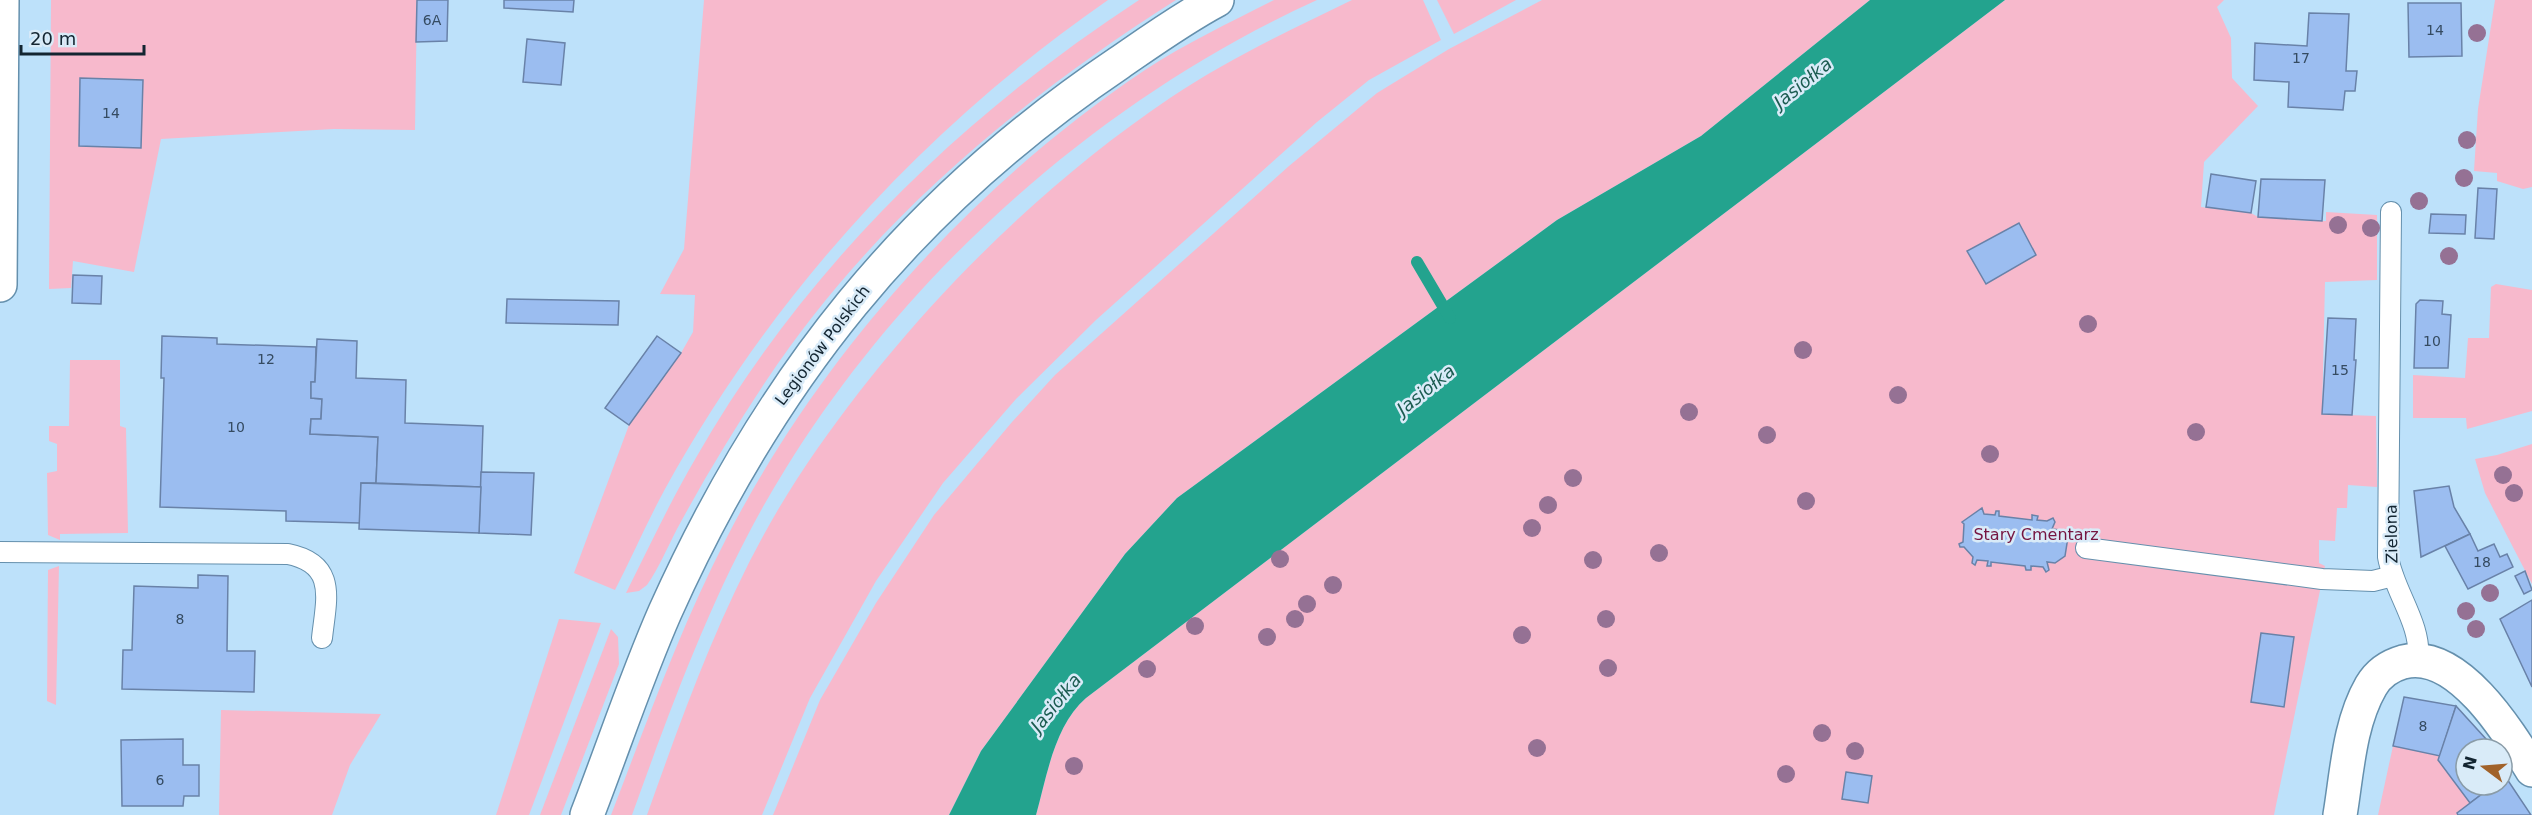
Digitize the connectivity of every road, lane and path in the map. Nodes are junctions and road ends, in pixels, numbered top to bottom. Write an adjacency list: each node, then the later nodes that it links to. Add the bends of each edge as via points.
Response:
1 (2, 0): 4 (main road)
2 (1217, 0): 11 (main road, Legionów Polskich, via 1062,101 952,194 865,285 818,345 740,464 698,543 664,614)
3 (2391, 212): 7 (lane, Zielona, via 2388,557)
4 (0, 285)
5 (2086, 548): 7 (lane, via 2322,579 2373,581)
6 (0, 552): 8 (lane, via 301,556 320,570 327,584)
7 (2393, 576): 9 (lane, Zielona, via 2418,635)
8 (322, 638)
9 (2418, 660): 10 (main road, via 2445,668 2472,689); 12 (main road, via 2386,669 2368,691 2354,727)
10 (2532, 770)
11 (587, 815)
12 (2340, 815)

